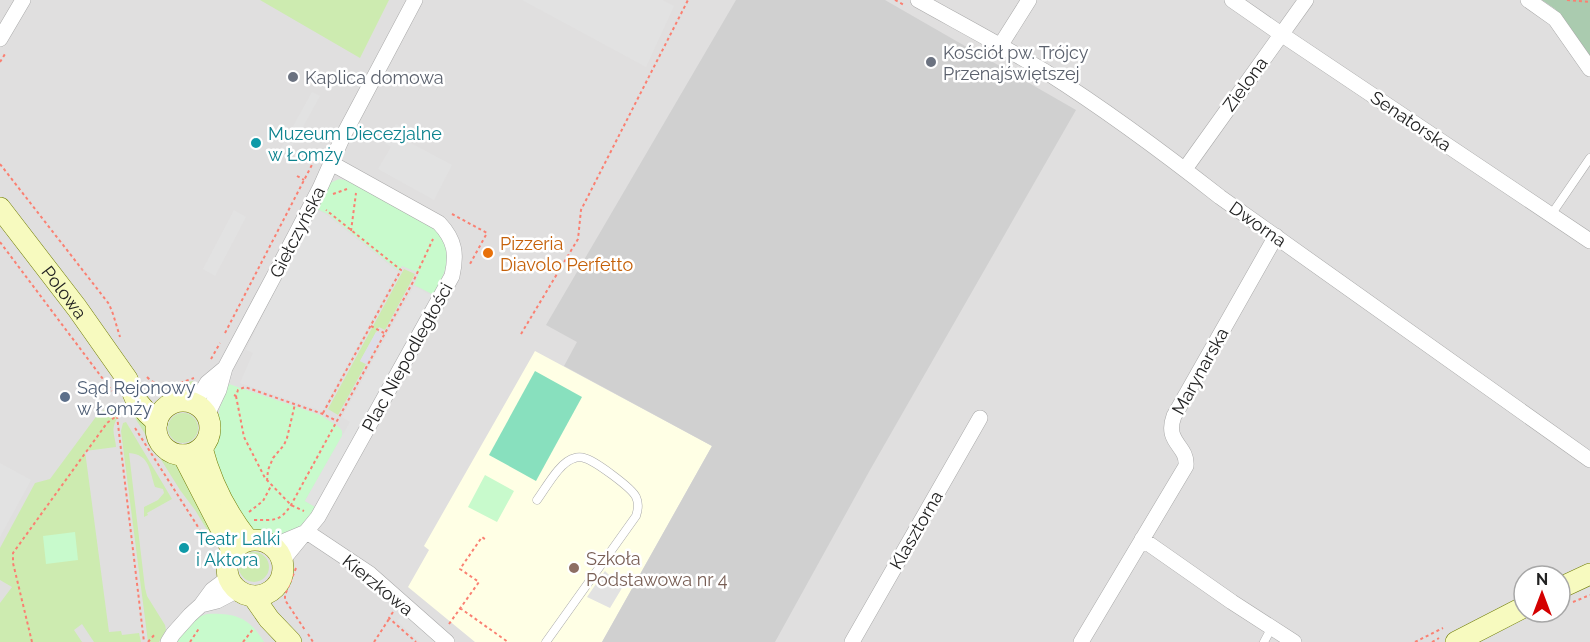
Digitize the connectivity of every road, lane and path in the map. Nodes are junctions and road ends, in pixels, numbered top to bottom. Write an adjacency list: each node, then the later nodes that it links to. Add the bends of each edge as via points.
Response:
1 (23, 0): 12 (street)
2 (416, 0): 18 (street, Giełczyńska)
3 (688, 0): 35 (path, via 581,210 578,239)
4 (918, 0): 13 (street, Dworna)
5 (1029, 0): 13 (street)
6 (1232, 0): 11 (street, Senatorska)
7 (1306, 0): 11 (street, Zielona)
8 (1528, 0): 14 (street, via 1555,20)
9 (1567, 0): 10 (path)
10 (1590, 3)
11 (1281, 34): 19 (street, Zielona); 26 (street, Senatorska)
12 (0, 39)
13 (1000, 46): 19 (street, Dworna, via 1095,105)
14 (1590, 69)
15 (320, 149): 21 (path)
16 (1590, 158): 26 (lane)
17 (0, 164): 36 (path, via 109,304)
18 (331, 164): 39 (street, Giełczyńska); 57 (street, Plac Niepodległości, via 439,223 451,240 455,262 452,276)
19 (1185, 169): 29 (street, Dworna)
20 (297, 176): 21 (path)
21 (305, 180): 37 (path)
22 (357, 187): 27 (path)
23 (329, 202): 27 (path, via 326,210)
24 (0, 208): 38 (street, Polowa)
25 (445, 210): 32 (path, via 487,233)
26 (1551, 215): 30 (street, Senatorska)
27 (351, 231): 33 (path, via 401,270)
28 (435, 236): 34 (path)
29 (1276, 236): 51 (street, Dworna); 59 (street, Marynarska, via 1174,416 1173,437 1184,454 1186,466)
30 (1590, 241)
31 (0, 242): 38 (path)
32 (470, 264)
33 (371, 326): 34 (path); 44 (path)
34 (385, 334): 48 (path)
35 (521, 334)
36 (120, 336)
37 (207, 366)
38 (129, 382): 39 (path, via 177,384 195,377); 43 (street, Polowa)
39 (213, 386): 40 (path); 42 (street, Giełczyńska)
40 (236, 396): 41 (path, via 237,390 245,387); 52 (path, via 244,437)
41 (295, 404): 44 (path); 52 (path, via 288,438 273,458)
42 (201, 409): 43 (street, via 186,401 176,402); 50 (street, via 210,423 210,432 207,441)
43 (162, 414): 50 (street, via 156,431 159,441 173,453)
44 (323, 414): 48 (path)
45 (117, 415): 46 (path, via 125,409); 74 (path, via 107,423 13,553); 75 (path)
46 (129, 416)
47 (980, 418): 84 (street, Klasztorna)
48 (337, 421): 54 (path)
49 (132, 424): 56 (path)
50 (192, 452): 58 (street)
51 (1590, 460)
52 (267, 481): 54 (path)
53 (537, 500): 83 (lane, via 561,466 582,457 630,488 638,503 636,516)
54 (291, 505): 55 (path); 58 (path, via 284,515)
55 (309, 512)
56 (200, 530)
57 (307, 532): 61 (street, Plac Niepodległości); 72 (street, Kierzkowa, via 370,574)
58 (243, 537): 61 (street, via 266,542); 64 (street, via 226,568)
59 (1142, 539): 71 (street); 85 (street, Marynarska)
60 (486, 540): 65 (path, via 482,537 460,568 479,582)
61 (285, 557): 64 (street, via 276,586); 79 (path, via 285,600)
62 (1590, 574): 63 (street)
63 (1572, 582)
64 (247, 589): 73 (street); 76 (street, via 212,590)
65 (460, 608): 72 (path); 82 (path)
66 (394, 609): 68 (path)
67 (1512, 613): 88 (street)
68 (389, 618): 80 (path); 81 (path)
69 (204, 623): 77 (path)
70 (259, 625): 78 (path)
71 (1272, 627): 86 (lane); 87 (street)
72 (447, 635)
73 (290, 641)
74 (32, 642)
75 (144, 642)
76 (168, 642)
77 (190, 642)
78 (243, 642)
79 (313, 642)
80 (374, 642)
81 (416, 642)
82 (508, 642)
83 (546, 642)
84 (852, 642)
85 (1081, 642)
86 (1264, 642)
87 (1294, 642)
88 (1456, 642)

